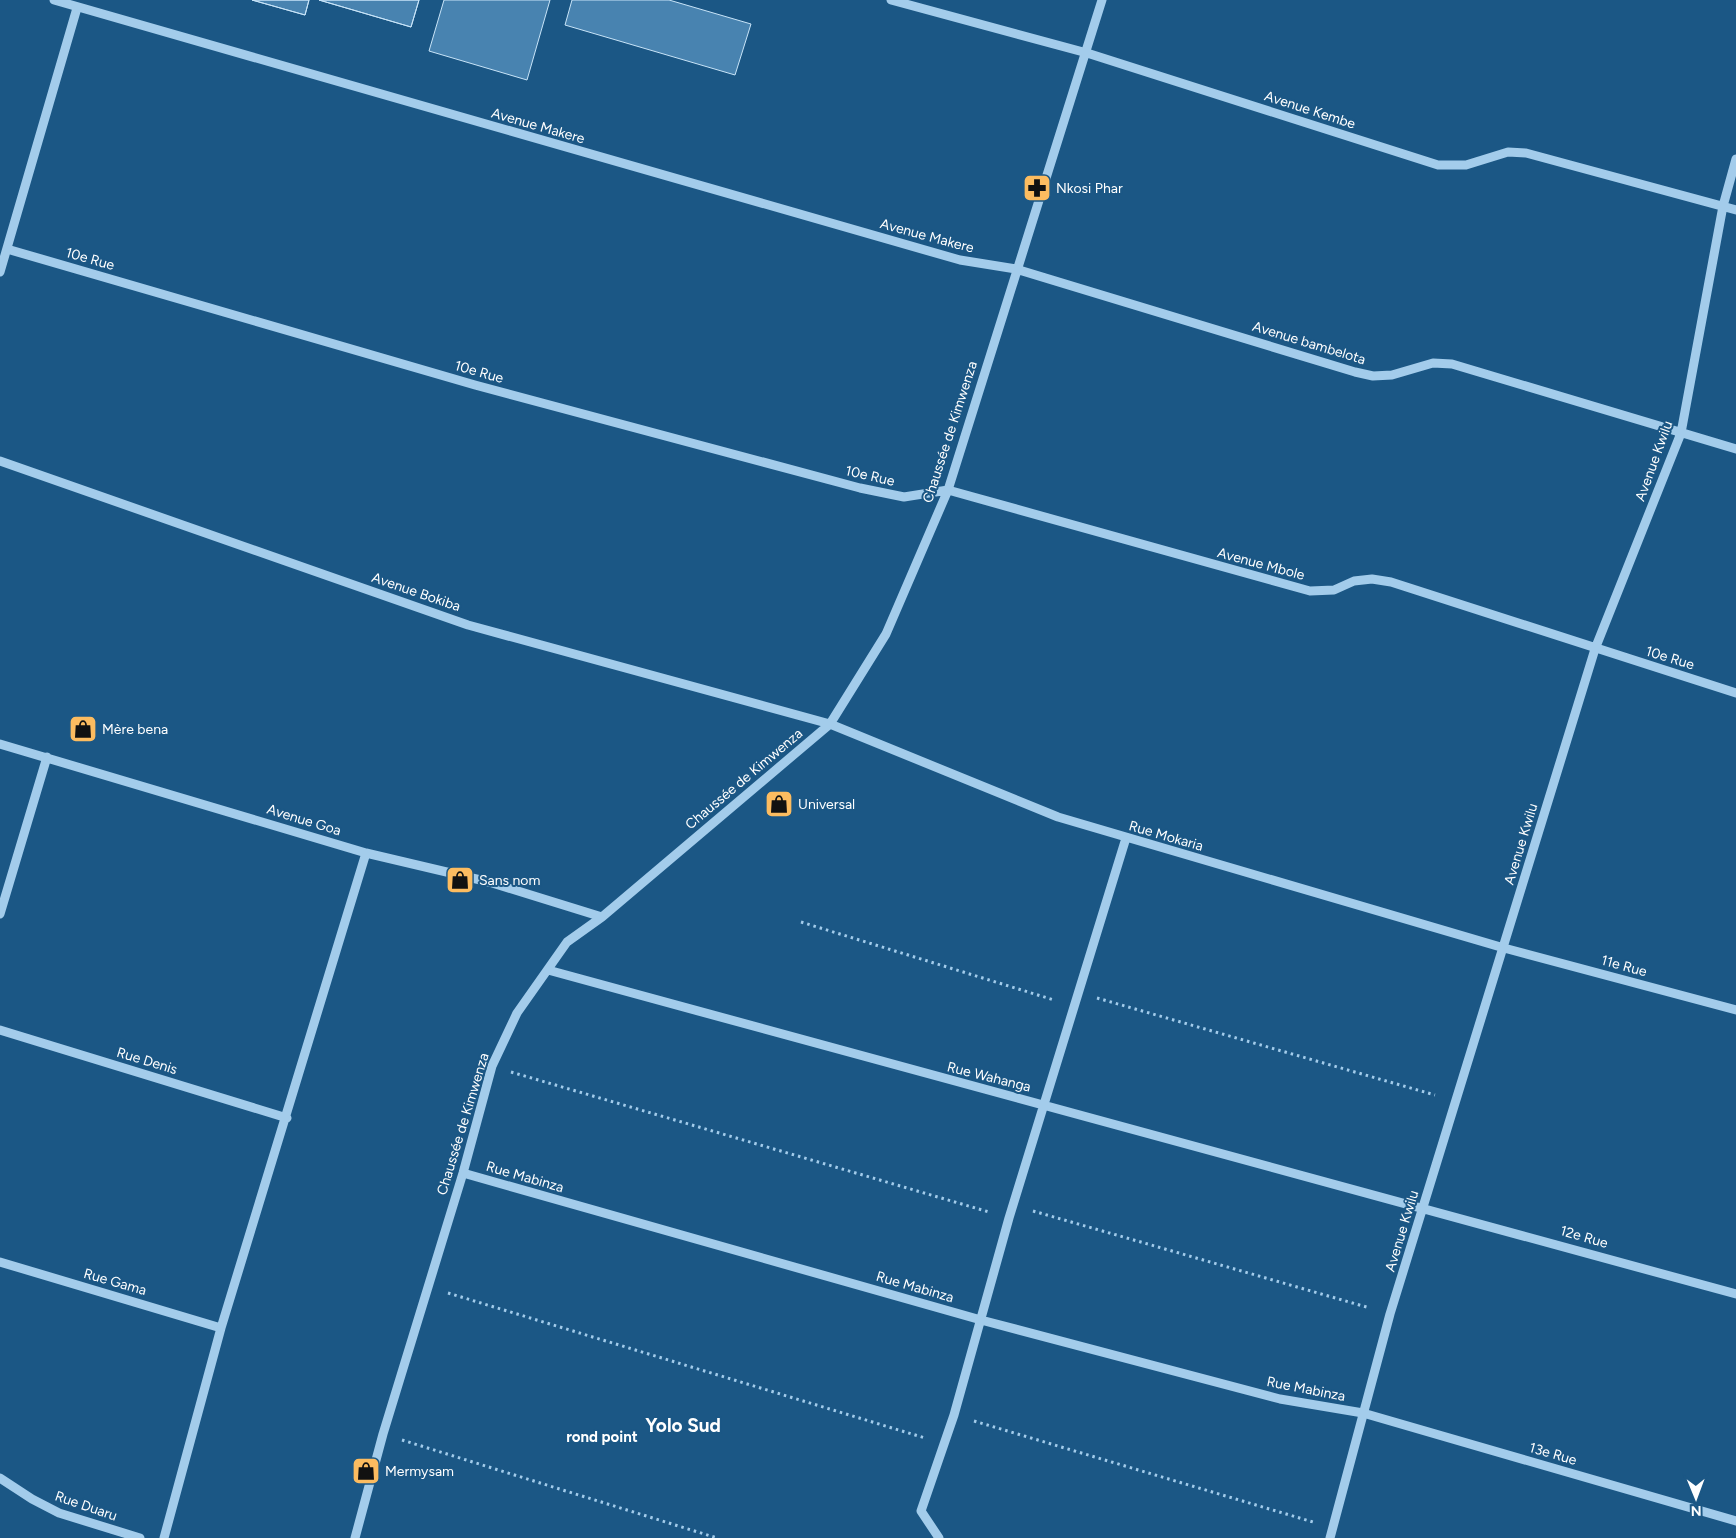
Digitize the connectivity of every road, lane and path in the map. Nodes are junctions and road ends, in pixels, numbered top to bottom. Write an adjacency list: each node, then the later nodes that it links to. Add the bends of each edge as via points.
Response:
1 (54, 0): 4 (street, Avenue Makere)
2 (891, 0): 5 (street, Avenue Kembe)
3 (1102, 0): 5 (street, Chaussée de Kimwenza)
4 (78, 8): 9 (street); 10 (street, Avenue Makere, via 960,260)
5 (1087, 53): 7 (street, Avenue Kembe, via 1438,165 1466,165 1508,152 1526,153); 10 (street, Chaussée de Kimwenza)
6 (1736, 159): 7 (street, Avenue Kwilu)
7 (1723, 206): 8 (street, Avenue Kembe); 12 (street, Avenue Kwilu)
8 (1736, 210)
9 (7, 249): 11 (street); 15 (street, 10e Rue, via 475,385 860,488 904,498)
10 (1016, 269): 12 (street, Avenue bambelota, via 1355,372 1373,376 1392,375 1432,363 1452,364); 15 (street, Chaussée de Kimwenza)
11 (0, 272)
12 (1681, 433): 13 (street, Avenue bambelota); 16 (street, Avenue Kwilu)
13 (1736, 449)
14 (0, 461): 18 (street, Avenue Bokiba, via 468,626)
15 (948, 490): 16 (street, Avenue Mbole, via 1310,591 1334,590 1354,581 1391,582); 18 (street, Chaussée de Kimwenza, via 886,634)
16 (1595, 649): 17 (street, 10e Rue); 26 (street, Avenue Kwilu)
17 (1736, 693)
18 (830, 724): 21 (street, Rue Mokaria, via 1058,817); 24 (street, Chaussée de Kimwenza)
19 (0, 744): 20 (street, Avenue Goa)
20 (47, 757): 22 (street, Avenue Goa); 23 (street)
21 (1126, 838): 26 (street, Rue Mokaria); 28 (street)
22 (366, 853): 24 (street, Avenue Goa, via 489,882); 35 (street)
23 (0, 914)
24 (602, 917): 27 (street, Chaussée de Kimwenza, via 567,942)
25 (801, 922): 29 (path)
26 (1504, 948): 30 (street, 11e Rue); 33 (street, Avenue Kwilu)
27 (548, 970): 32 (street, Chaussée de Kimwenza, via 518,1013); 34 (street, Rue Wahanga)
28 (1079, 993): 29 (street); 33 (path)
29 (1074, 1006): 34 (street)
30 (1736, 1010)
31 (0, 1030): 35 (street, Rue Denis)
32 (492, 1066): 36 (street, Chaussée de Kimwenza); 39 (path)
33 (1455, 1101): 38 (street, Avenue Kwilu)
34 (1044, 1105): 37 (street); 38 (street, Rue Wahanga)
35 (286, 1118): 45 (street)
36 (463, 1173): 41 (street, Chaussée de Kimwenza); 44 (street, Rue Mabinza)
37 (1013, 1205): 39 (street); 43 (path)
38 (1424, 1207): 42 (street, 12e Rue); 43 (street, Avenue Kwilu)
39 (1009, 1218): 44 (street)
40 (0, 1262): 45 (street, Rue Gama)
41 (428, 1287): 48 (street, Chaussée de Kimwenza); 49 (path)
42 (1736, 1294)
43 (1390, 1314): 46 (street, Avenue Kwilu)
44 (980, 1320): 46 (street, Rue Mabinza, via 1280,1399); 47 (street)
45 (221, 1328): 54 (street)
46 (1363, 1413): 51 (street, 13e Rue); 52 (street, Avenue Kwilu)
47 (954, 1415): 49 (street); 52 (path)
48 (383, 1434): 55 (street, Chaussée de Kimwenza); 56 (path)
49 (945, 1444): 57 (street, via 921,1511)
50 (0, 1478): 53 (street, Rue Duaru, via 58,1513)
51 (1736, 1521)
52 (1333, 1528): 58 (street, Avenue Kwilu)
53 (140, 1538)
54 (164, 1538)
55 (355, 1538)
56 (717, 1538)
57 (939, 1538)
58 (1330, 1538)

